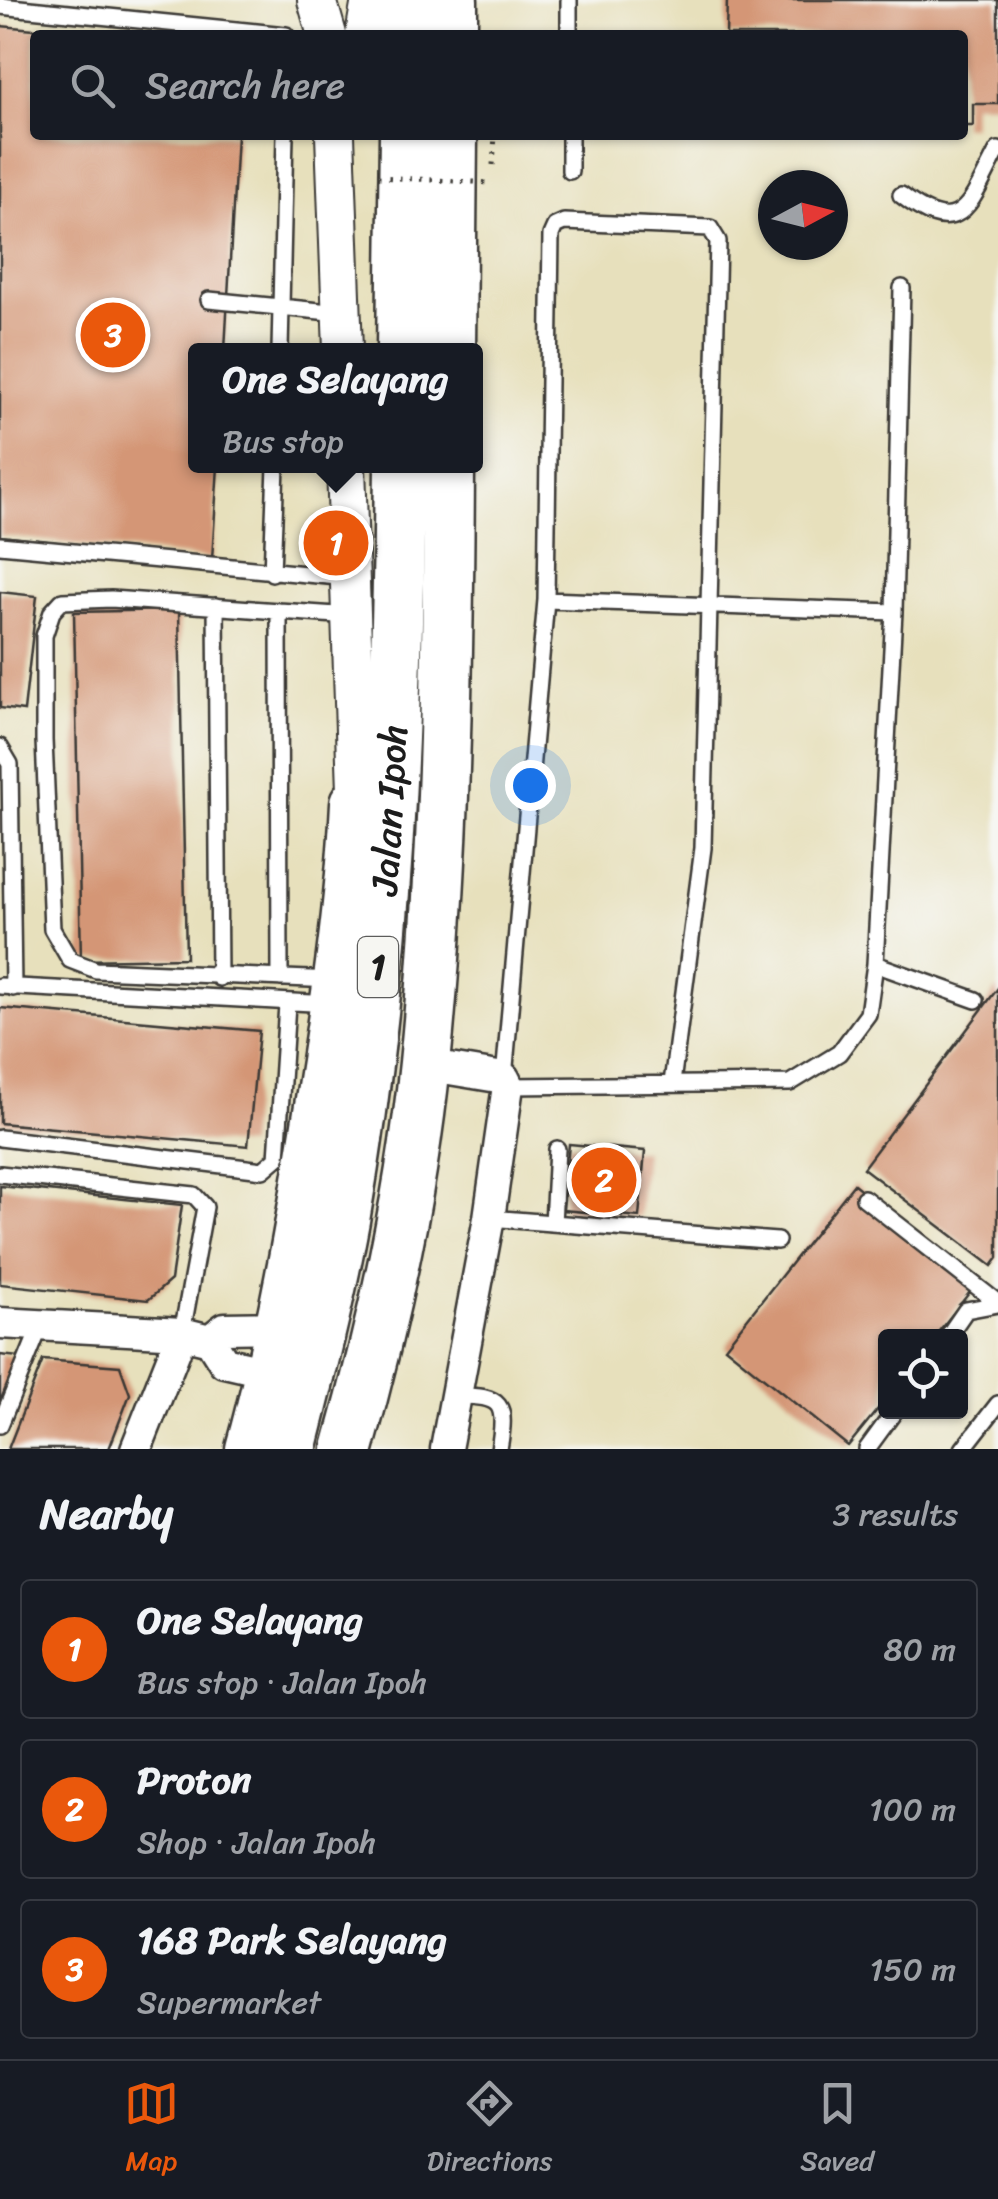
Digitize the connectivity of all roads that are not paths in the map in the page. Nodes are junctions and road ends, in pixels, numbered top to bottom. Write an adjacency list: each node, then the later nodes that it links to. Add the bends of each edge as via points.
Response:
1 (317, 0): 8 (street)
2 (372, 0): 9 (street)
3 (407, 0): 10 (highway)
4 (452, 0): 11 (highway)
5 (569, 0): 12 (lane)
6 (0, 6): 7 (lane)
7 (237, 30)
8 (326, 30)
9 (366, 30)
10 (406, 30)
11 (452, 30)
12 (569, 30)
13 (285, 140): 25 (lane)
14 (335, 140): 21 (street)
15 (344, 140): 21 (street)
16 (405, 140): 28 (highway)
17 (452, 140): 29 (highway)
18 (570, 140): 20 (lane)
19 (998, 150): 22 (lane, via 964,211 929,217)
20 (570, 171)
21 (336, 178): 26 (street)
22 (901, 195)
23 (902, 288): 42 (lane)
24 (210, 300): 25 (lane)
25 (282, 308): 26 (lane); 27 (lane)
26 (342, 332)
27 (280, 343)
28 (402, 343)
29 (450, 343)
30 (276, 473): 36 (lane)
31 (346, 473): 37 (street)
32 (399, 473): 44 (highway, via 371,547)
33 (400, 473): 75 (highway, Jalan Ipoh / 1, via 388,841 366,1073 336,1262)
34 (449, 473): 52 (highway, Jalan Ipoh / 1, via 444,768)
35 (0, 545): 36 (lane)
36 (272, 573): 37 (lane)
37 (351, 597): 41 (lane); 44 (street)
38 (546, 600): 40 (lane); 40 (lane, via 551,235 564,222 710,228 718,241); 53 (lane)
39 (216, 606): 41 (lane); 46 (lane); 46 (lane, via 62,600 44,636 44,740 52,929 70,960 96,970)
40 (709, 607): 42 (lane); 54 (lane, via 702,848)
41 (279, 611): 47 (lane)
42 (894, 612): 45 (lane)
43 (0, 747): 48 (lane, via 10,764)
44 (357, 790): 49 (highway)
45 (875, 964): 50 (lane); 54 (lane, via 868,1014 839,1054 790,1083)
46 (219, 978): 47 (lane)
47 (280, 978): 49 (lane)
48 (6, 987): 51 (lane)
49 (337, 992): 51 (lane); 58 (highway)
50 (976, 1000)
51 (287, 1004): 58 (lane, via 280,1132)
52 (425, 1065): 53 (street); 76 (highway, Jalan Ipoh / 1, via 375,1352)
53 (506, 1082): 54 (lane); 60 (street)
54 (672, 1083)
55 (0, 1138): 58 (lane, via 244,1169)
56 (557, 1149): 61 (lane)
57 (0, 1174): 67 (lane, via 201,1200)
58 (289, 1181): 68 (highway)
59 (864, 1198): 63 (lane)
60 (490, 1218): 61 (lane); 69 (street)
61 (554, 1222): 62 (lane)
62 (777, 1240)
63 (998, 1304): 66 (lane, via 966,1310)
64 (0, 1322): 65 (street)
65 (40, 1327): 67 (street); 72 (lane)
66 (953, 1329)
67 (196, 1337): 68 (street, via 225,1328); 68 (street, via 224,1362); 73 (street)
68 (277, 1350): 74 (highway)
69 (456, 1396): 77 (street); 78 (lane, via 488,1396 498,1404 504,1417)
70 (998, 1404): 80 (lane)
71 (889, 1419): 79 (lane)
72 (0, 1424)
73 (136, 1449)
74 (252, 1449)
75 (291, 1449)
76 (348, 1449)
77 (446, 1449)
78 (499, 1449)
79 (867, 1449)
80 (962, 1449)

